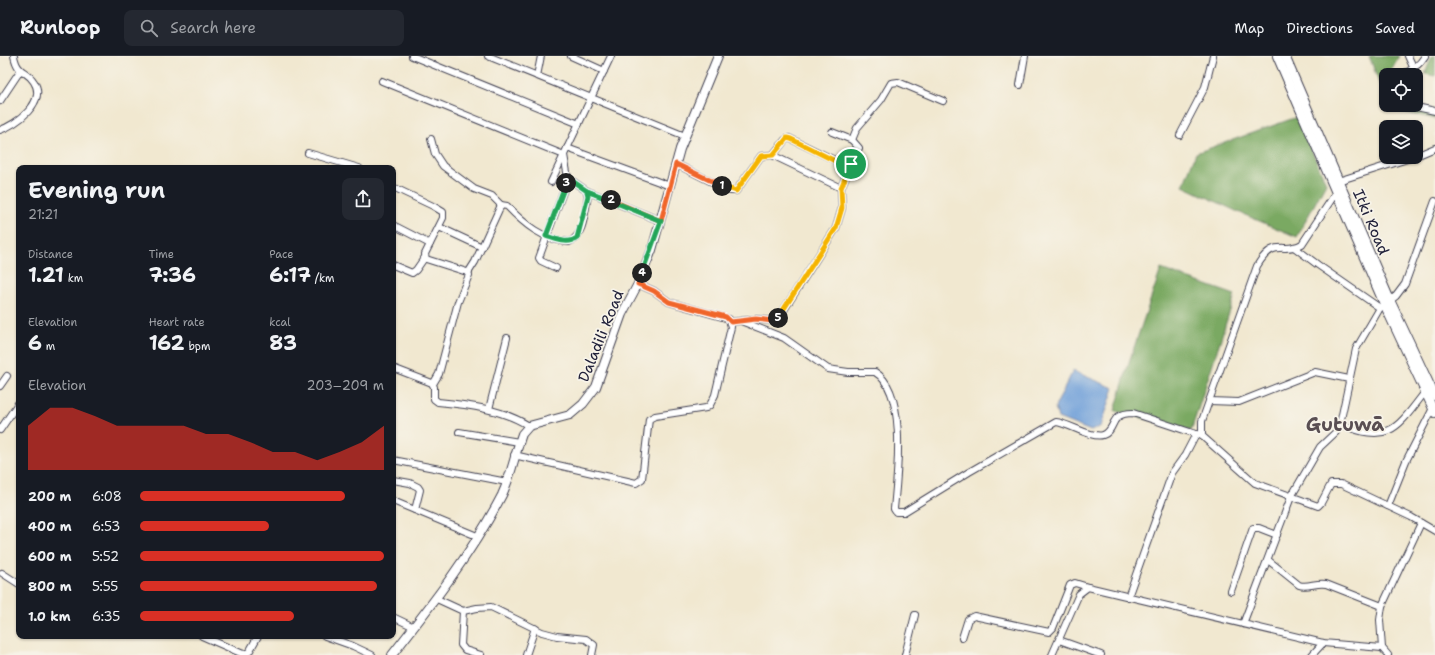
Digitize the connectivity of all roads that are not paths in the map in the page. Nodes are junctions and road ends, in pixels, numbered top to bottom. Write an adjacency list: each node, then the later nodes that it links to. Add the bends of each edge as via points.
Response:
1 (14, 56): 16 (street)
2 (412, 56): 26 (street)
3 (488, 56): 18 (street)
4 (541, 56): 18 (street)
5 (571, 56): 17 (street)
6 (611, 56): 17 (street)
7 (718, 56): 30 (main road, Daladili Road)
8 (1024, 56): 20 (street)
9 (1213, 56): 29 (street, via 1206,82)
10 (1277, 56): 46 (main road)
11 (1284, 56): 46 (main road, Itki Road)
12 (1408, 56): 14 (street)
13 (1426, 56): 15 (street)
14 (1414, 68)
15 (1415, 68)
16 (20, 71): 22 (street); 27 (street, via 35,83 36,98 25,115)
17 (604, 71): 21 (street)
18 (537, 76): 21 (street)
19 (382, 81): 38 (street)
20 (1020, 85)
21 (591, 97): 26 (street); 30 (street)
22 (0, 101)
23 (944, 101): 32 (street, via 893,82 857,128)
24 (1423, 108): 25 (street)
25 (1435, 111)
26 (579, 124): 33 (street)
27 (0, 130)
28 (832, 132): 32 (street)
29 (1180, 135)
30 (685, 136): 39 (main road, Daladili Road)
31 (431, 139): 51 (street, via 436,156 443,166 466,184 492,196)
32 (852, 140): 40 (street, via 859,148)
33 (567, 148): 38 (street); 45 (street)
34 (1435, 148): 36 (street)
35 (308, 153): 42 (street)
36 (1423, 153)
37 (772, 155): 39 (street, via 761,156 738,189 733,192); 40 (street, via 789,138 845,166); 48 (street)
38 (564, 156): 43 (street); 44 (street)
39 (676, 164): 45 (main road, Daladili Road)
40 (851, 164): 48 (street)
41 (1397, 164): 46 (street)
42 (349, 165)
43 (568, 178): 49 (street); 55 (street)
44 (551, 182)
45 (670, 186): 52 (main road, Daladili Road)
46 (1338, 187): 58 (street, via 1304,241); 64 (main road, Itki Road)
47 (396, 188): 54 (street, via 443,212)
48 (841, 188): 65 (street, via 842,208 836,228 780,316 773,321)
49 (587, 191): 52 (street); 55 (street, via 588,196 577,238 564,242)
50 (1435, 201): 64 (street, via 1405,284 1401,292)
51 (501, 205): 55 (street, via 507,206 532,229); 57 (street)
52 (661, 221): 63 (main road, Daladili Road)
53 (396, 227): 56 (street)
54 (439, 227): 56 (street); 57 (street)
55 (546, 236): 61 (street, via 539,260)
56 (430, 244): 59 (street)
57 (482, 247): 62 (street)
58 (1294, 247): 64 (street, via 1318,266); 75 (street, via 1273,248 1257,266)
59 (425, 257): 60 (street, via 412,273); 62 (street, via 428,261)
60 (396, 266)
61 (556, 268)
62 (468, 273): 71 (street, via 439,374)
63 (638, 284): 66 (street, via 669,302 726,317); 80 (main road, Daladili Road, via 622,314 590,397 570,416)
64 (1385, 304): 70 (street, via 1356,349); 73 (main road); 74 (main road, Itki Road)
65 (742, 321): 66 (street); 83 (street, via 784,338 828,369 875,372 882,378 893,402 897,420 897,480 894,509 896,512 904,512 1052,423 1060,422 1102,436 1117,417 1133,413)
66 (731, 322): 85 (street, via 713,401 706,408 650,419 643,472 639,482 634,483)
67 (507, 338): 77 (street)
68 (396, 369): 71 (street)
69 (7, 376): 72 (street)
70 (1349, 379): 75 (street, via 1315,372 1239,402); 79 (street)
71 (433, 384): 77 (street, via 436,401)
72 (0, 386)
73 (1425, 392): 78 (main road); 79 (street, via 1399,425 1385,431 1370,434)
74 (1435, 396)
75 (1208, 401): 83 (street)
76 (16, 406): 81 (street)
77 (489, 410): 80 (street, via 512,416)
78 (1434, 410): 91 (street, via 1406,461)
79 (1340, 424): 89 (street, via 1336,432 1320,447)
80 (529, 426): 84 (main road)
81 (0, 430)
82 (459, 432): 84 (street)
83 (1199, 435): 89 (street, via 1248,479); 102 (street, via 1172,473)
84 (519, 442): 85 (main road)
85 (514, 455): 88 (main road)
86 (396, 461): 88 (street)
87 (396, 481): 92 (street, via 410,483 420,490)
88 (507, 482): 96 (main road)
89 (1291, 497): 91 (street, via 1318,506 1328,488 1336,483); 95 (street)
90 (396, 502): 92 (street)
91 (1388, 506): 93 (street)
92 (415, 510): 96 (street)
93 (1422, 523): 94 (street); 104 (street)
94 (1435, 531)
95 (1277, 535): 97 (street); 101 (street, via 1253,528)
96 (477, 536): 103 (main road)
97 (1268, 560): 104 (street, via 1299,585 1326,584); 108 (street)
98 (0, 573): 99 (street)
99 (16, 582)
100 (1088, 587): 102 (street); 111 (street, via 1075,583 1070,585 1054,628 1049,632 974,616 968,619); 115 (street, via 1079,594)
101 (1231, 591)
102 (1128, 597): 108 (street)
103 (437, 599): 105 (street); 109 (main road)
104 (1382, 606): 117 (street)
105 (463, 611): 110 (street, via 491,608); 120 (street, via 461,645 465,650)
106 (914, 615): 123 (street)
107 (396, 618): 109 (street)
108 (1243, 624): 116 (street)
109 (414, 627): 119 (main road)
110 (535, 628): 121 (street); 122 (street, via 557,636 589,640 594,645)
111 (962, 638)
112 (209, 639): 113 (street, via 243,654 250,652)
113 (256, 639)
114 (333, 639): 118 (street)
115 (1059, 640): 124 (street); 125 (street)
116 (1323, 642): 117 (street); 126 (street)
117 (1382, 648): 127 (street)
118 (372, 655)
119 (392, 655)
120 (481, 655)
121 (526, 655)
122 (592, 655)
123 (905, 655)
124 (1052, 655)
125 (1101, 655)
126 (1312, 655)
127 (1388, 655)

